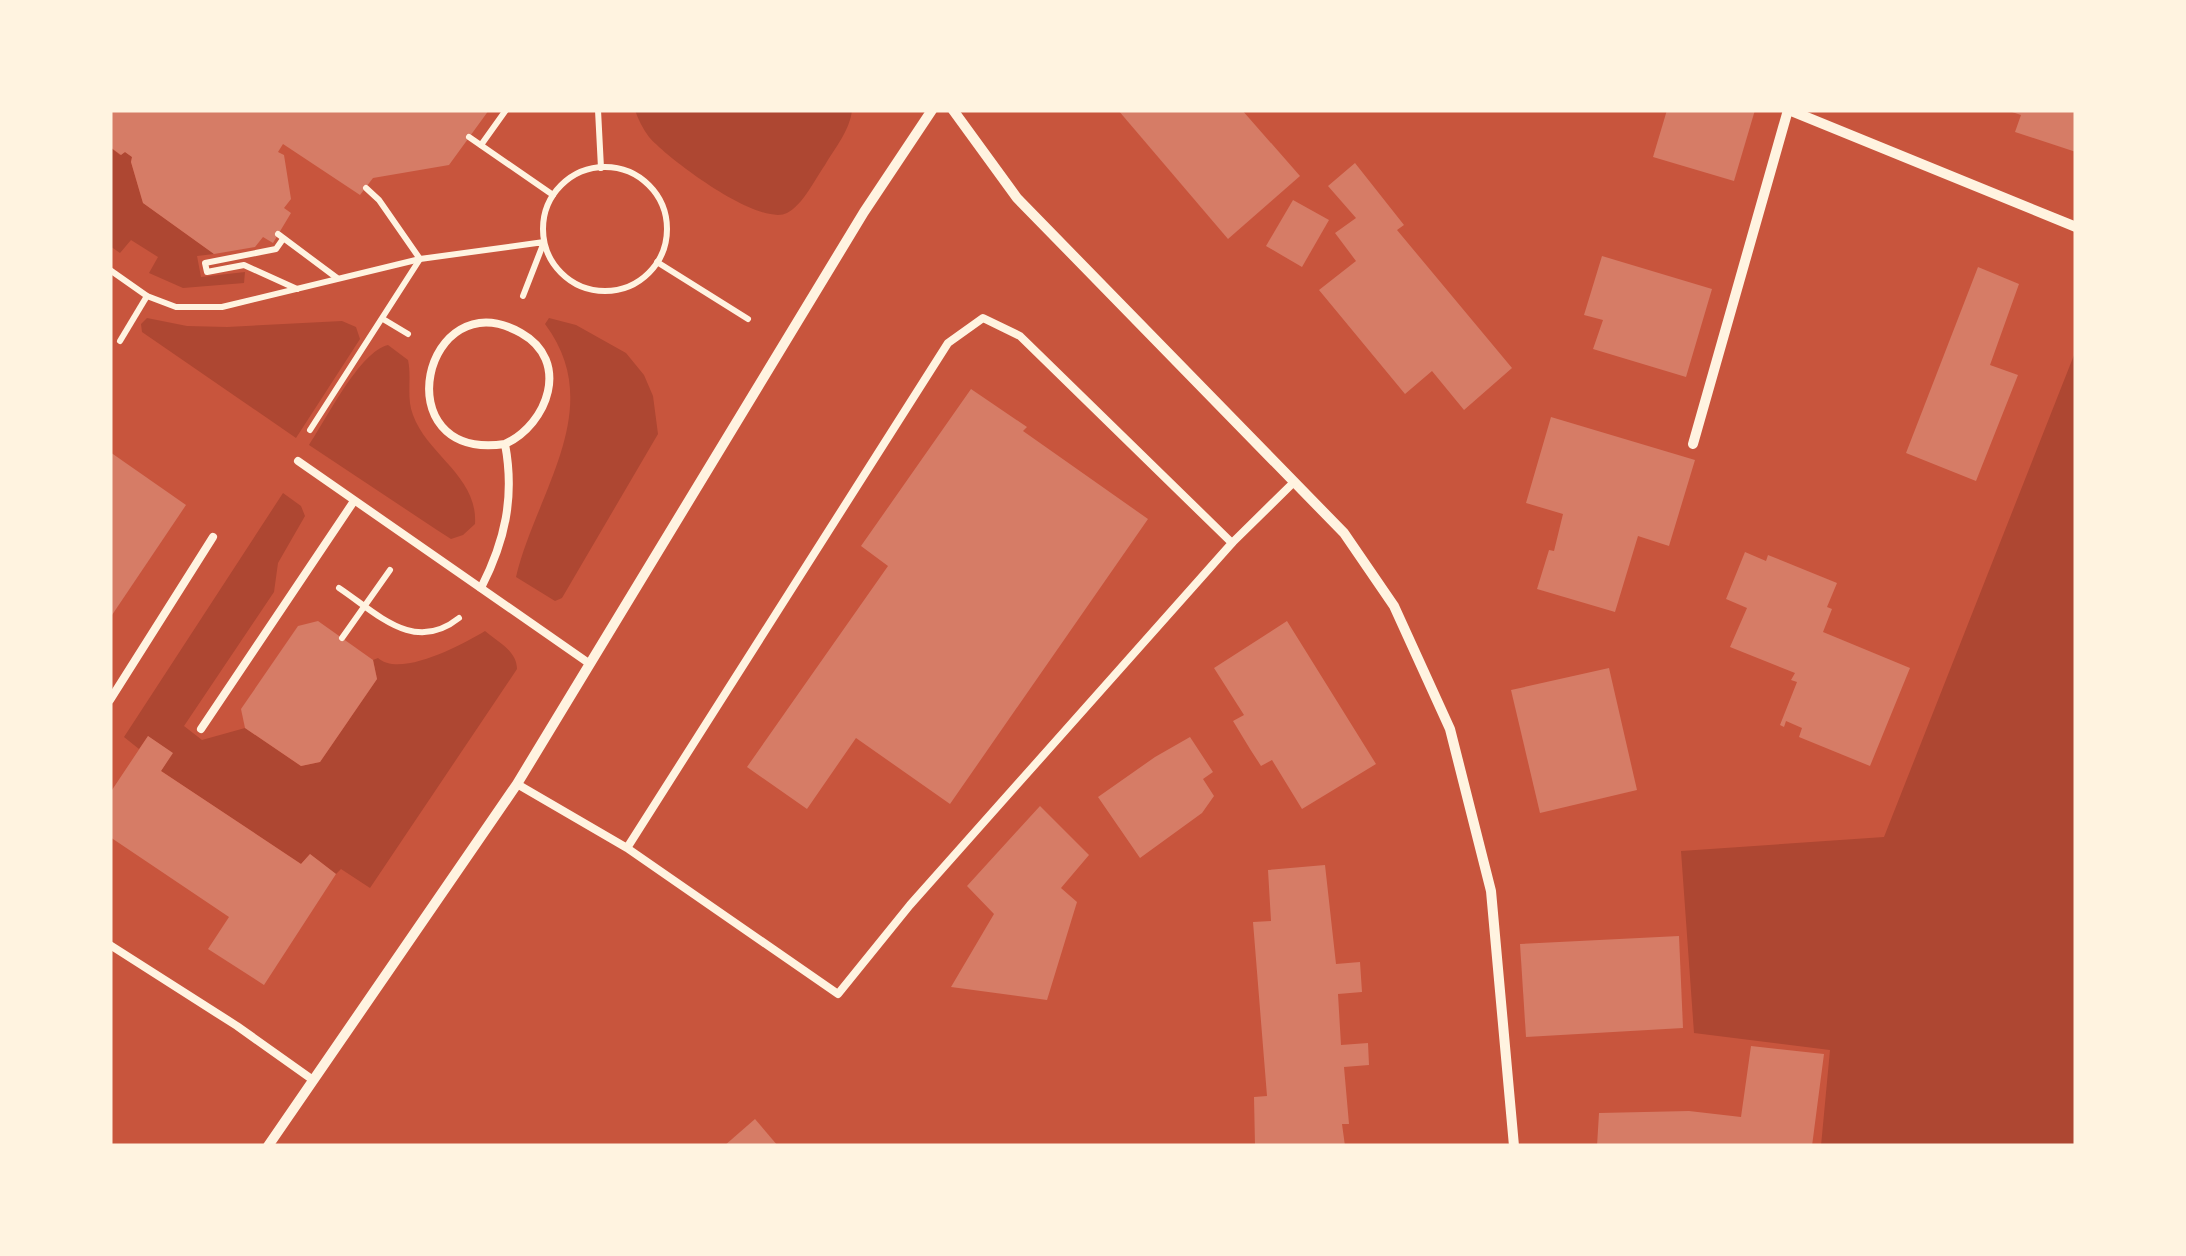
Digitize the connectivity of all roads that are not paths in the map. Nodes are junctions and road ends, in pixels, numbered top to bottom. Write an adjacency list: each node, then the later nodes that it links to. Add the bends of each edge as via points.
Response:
1 (932, 110): 13 (street)
2 (953, 110): 8 (street, via 1016,198)
3 (1789, 110): 4 (street); 6 (street)
4 (2076, 226)
5 (505, 444): 5 (lane, via 527,431 548,400 548,371 526,336 476,325 438,352 428,381 434,413 464,440); 12 (lane, via 511,479 507,516)
6 (1694, 444)
7 (298, 461): 9 (lane)
8 (1293, 483): 11 (lane); 21 (street, via 1344,533 1394,606 1450,729 1492,891)
9 (354, 501): 12 (lane); 15 (lane)
10 (214, 537): 14 (lane)
11 (1232, 543): 17 (lane, via 838,994); 17 (lane, via 1020,336 983,318 948,343)
12 (481, 588): 13 (lane)
13 (590, 664): 16 (street)
14 (110, 700)
15 (201, 729)
16 (517, 784): 17 (lane); 19 (street)
17 (627, 848)
18 (110, 945): 19 (lane)
19 (314, 1080): 20 (street)
20 (268, 1146)
21 (1514, 1146)

